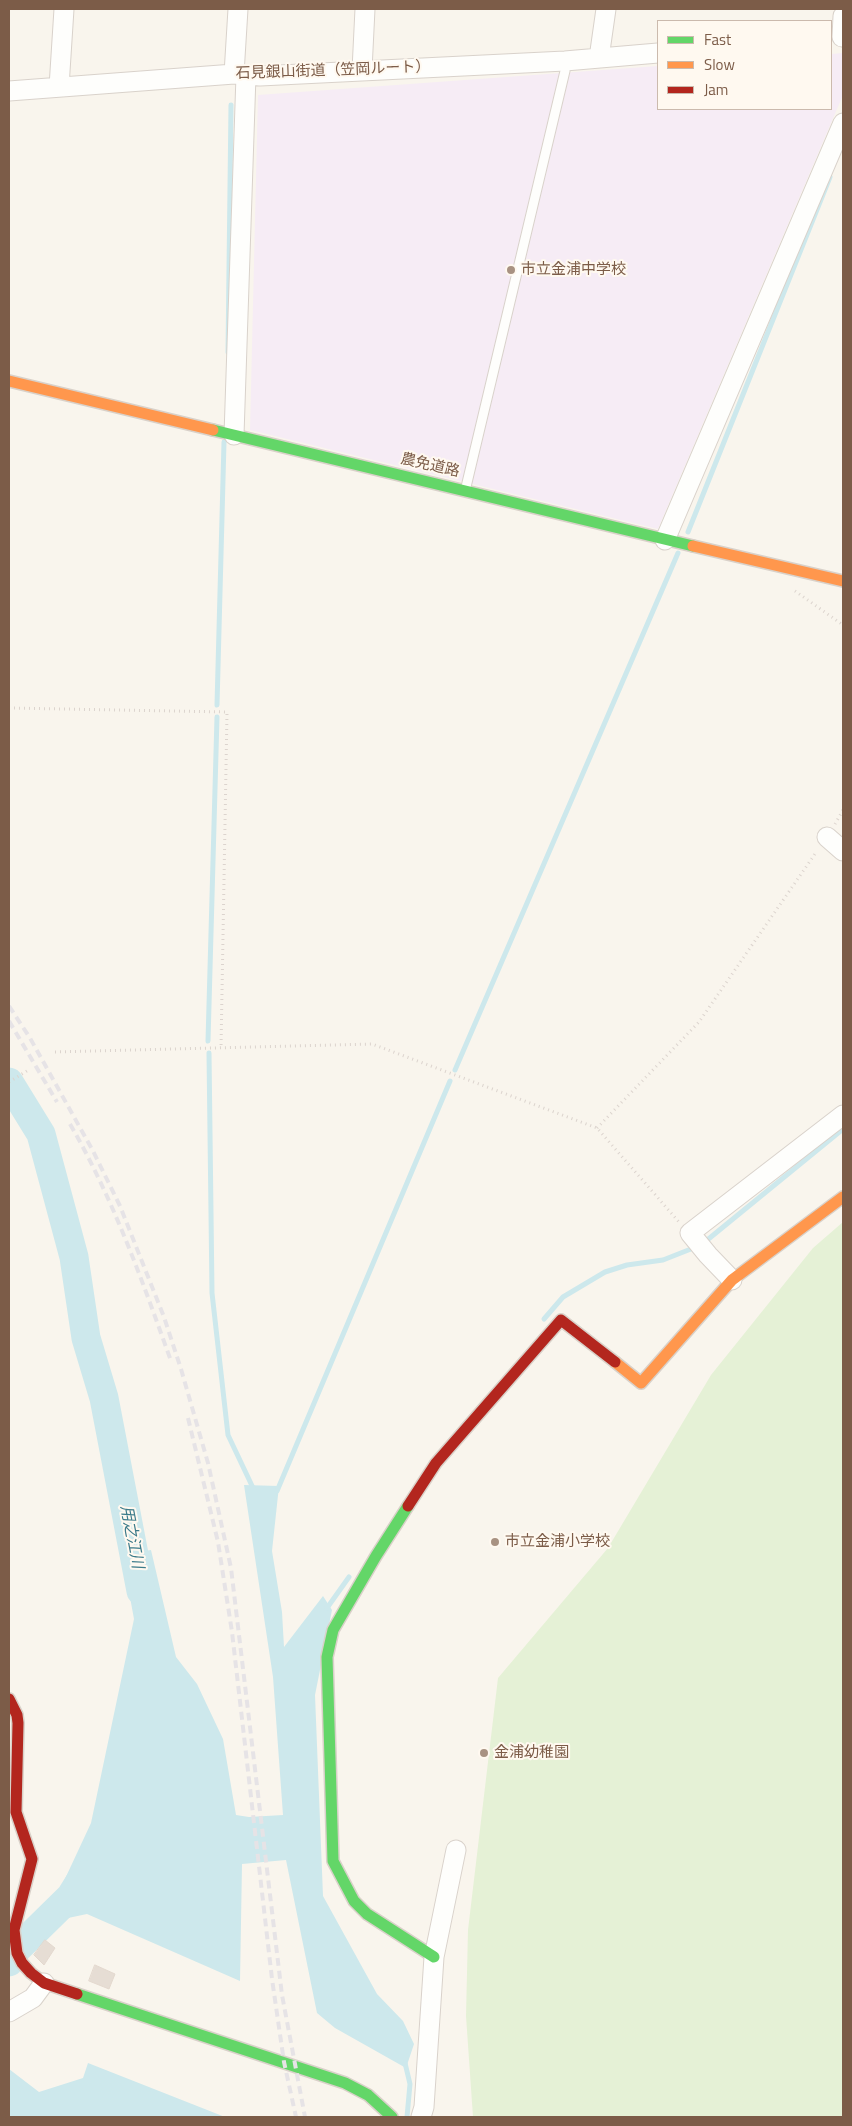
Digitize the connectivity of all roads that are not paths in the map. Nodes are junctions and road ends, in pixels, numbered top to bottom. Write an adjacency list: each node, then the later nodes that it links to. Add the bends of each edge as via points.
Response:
1 (64, 9): 12 (street)
2 (238, 9): 11 (street)
3 (365, 9): 10 (street)
4 (606, 9): 8 (street)
5 (843, 16): 6 (street)
6 (839, 37)
7 (657, 53): 8 (street, 石見銀山街道（笠岡ルート）)
8 (599, 58): 9 (street, 石見銀山街道（笠岡ルート）)
9 (565, 61): 10 (street, 石見銀山街道（笠岡ルート）); 17 (lane)
10 (362, 70): 11 (street, 石見銀山街道（笠岡ルート）)
11 (240, 75): 12 (street, 石見銀山街道（笠岡ルート）); 16 (street)
12 (59, 87): 13 (street, 石見銀山街道（笠岡ルート）)
13 (9, 91)
14 (843, 123): 18 (street)
15 (9, 381): 16 (street, 農免道路)
16 (234, 436): 17 (street, 農免道路)
17 (465, 490): 18 (street, 農免道路)
18 (665, 540): 19 (street, 農免道路)
19 (843, 581)
20 (827, 837): 21 (street)
21 (843, 851)
22 (843, 1116): 24 (street, via 693,1235)
23 (843, 1197): 24 (street)
24 (731, 1279): 27 (street, via 641,1382 561,1320 436,1463 333,1630 327,1656 333,1861 354,1900 367,1914)
25 (9, 1699): 28 (street, via 18,1723 16,1813 32,1858 12,1934 15,1952 22,1964 32,1976)
26 (456, 1850): 27 (street)
27 (434, 1957): 31 (street)
28 (44, 1983): 29 (street, via 33,1998); 30 (street, via 345,2083 368,2095)
29 (9, 2012)
30 (392, 2117)
31 (421, 2117)

